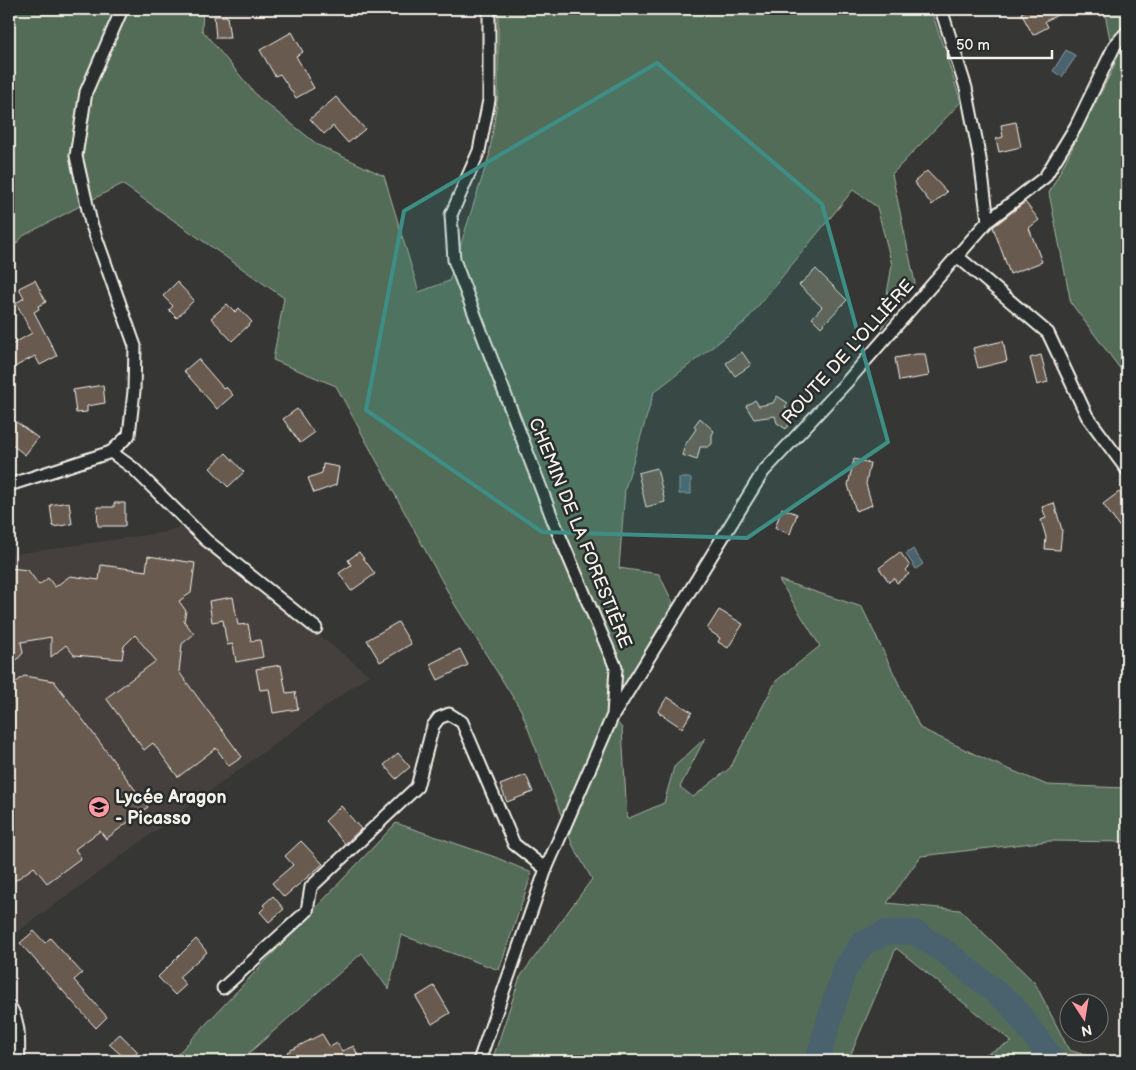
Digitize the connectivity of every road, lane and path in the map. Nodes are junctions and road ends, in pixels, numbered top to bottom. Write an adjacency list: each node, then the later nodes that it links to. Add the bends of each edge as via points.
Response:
1 (122, 9): 7 (street, via 86,92 76,156 91,223 135,346 130,435)
2 (489, 9): 11 (street, CHEMIN DE LA FORESTIÈRE, via 489,100 479,151 451,215 454,260 553,520 616,668)
3 (941, 9): 5 (street, via 966,88)
4 (1127, 32): 5 (street, ROUTE DE L'OLLIÈRE, via 1115,45 1076,126 1045,177)
5 (988, 221): 6 (street, ROUTE DE L'OLLIÈRE)
6 (957, 256): 8 (street, via 1048,333 1087,416); 11 (street, ROUTE DE L'OLLIÈRE, via 763,472)
7 (111, 452): 9 (street); 10 (street, via 133,468 206,540)
8 (1127, 470)
9 (9, 485)
10 (316, 628)
11 (613, 715): 12 (street, CHEMIN DE LA FORESTIÈRE)
12 (546, 869): 13 (street, via 514,844 462,722 449,714 439,718 433,726 417,788 311,888 307,911); 16 (street, CHEMIN DE LA FORESTIÈRE)
13 (223, 988)
14 (9, 1008): 15 (street, via 17,1030)
15 (17, 1061)
16 (479, 1061)

